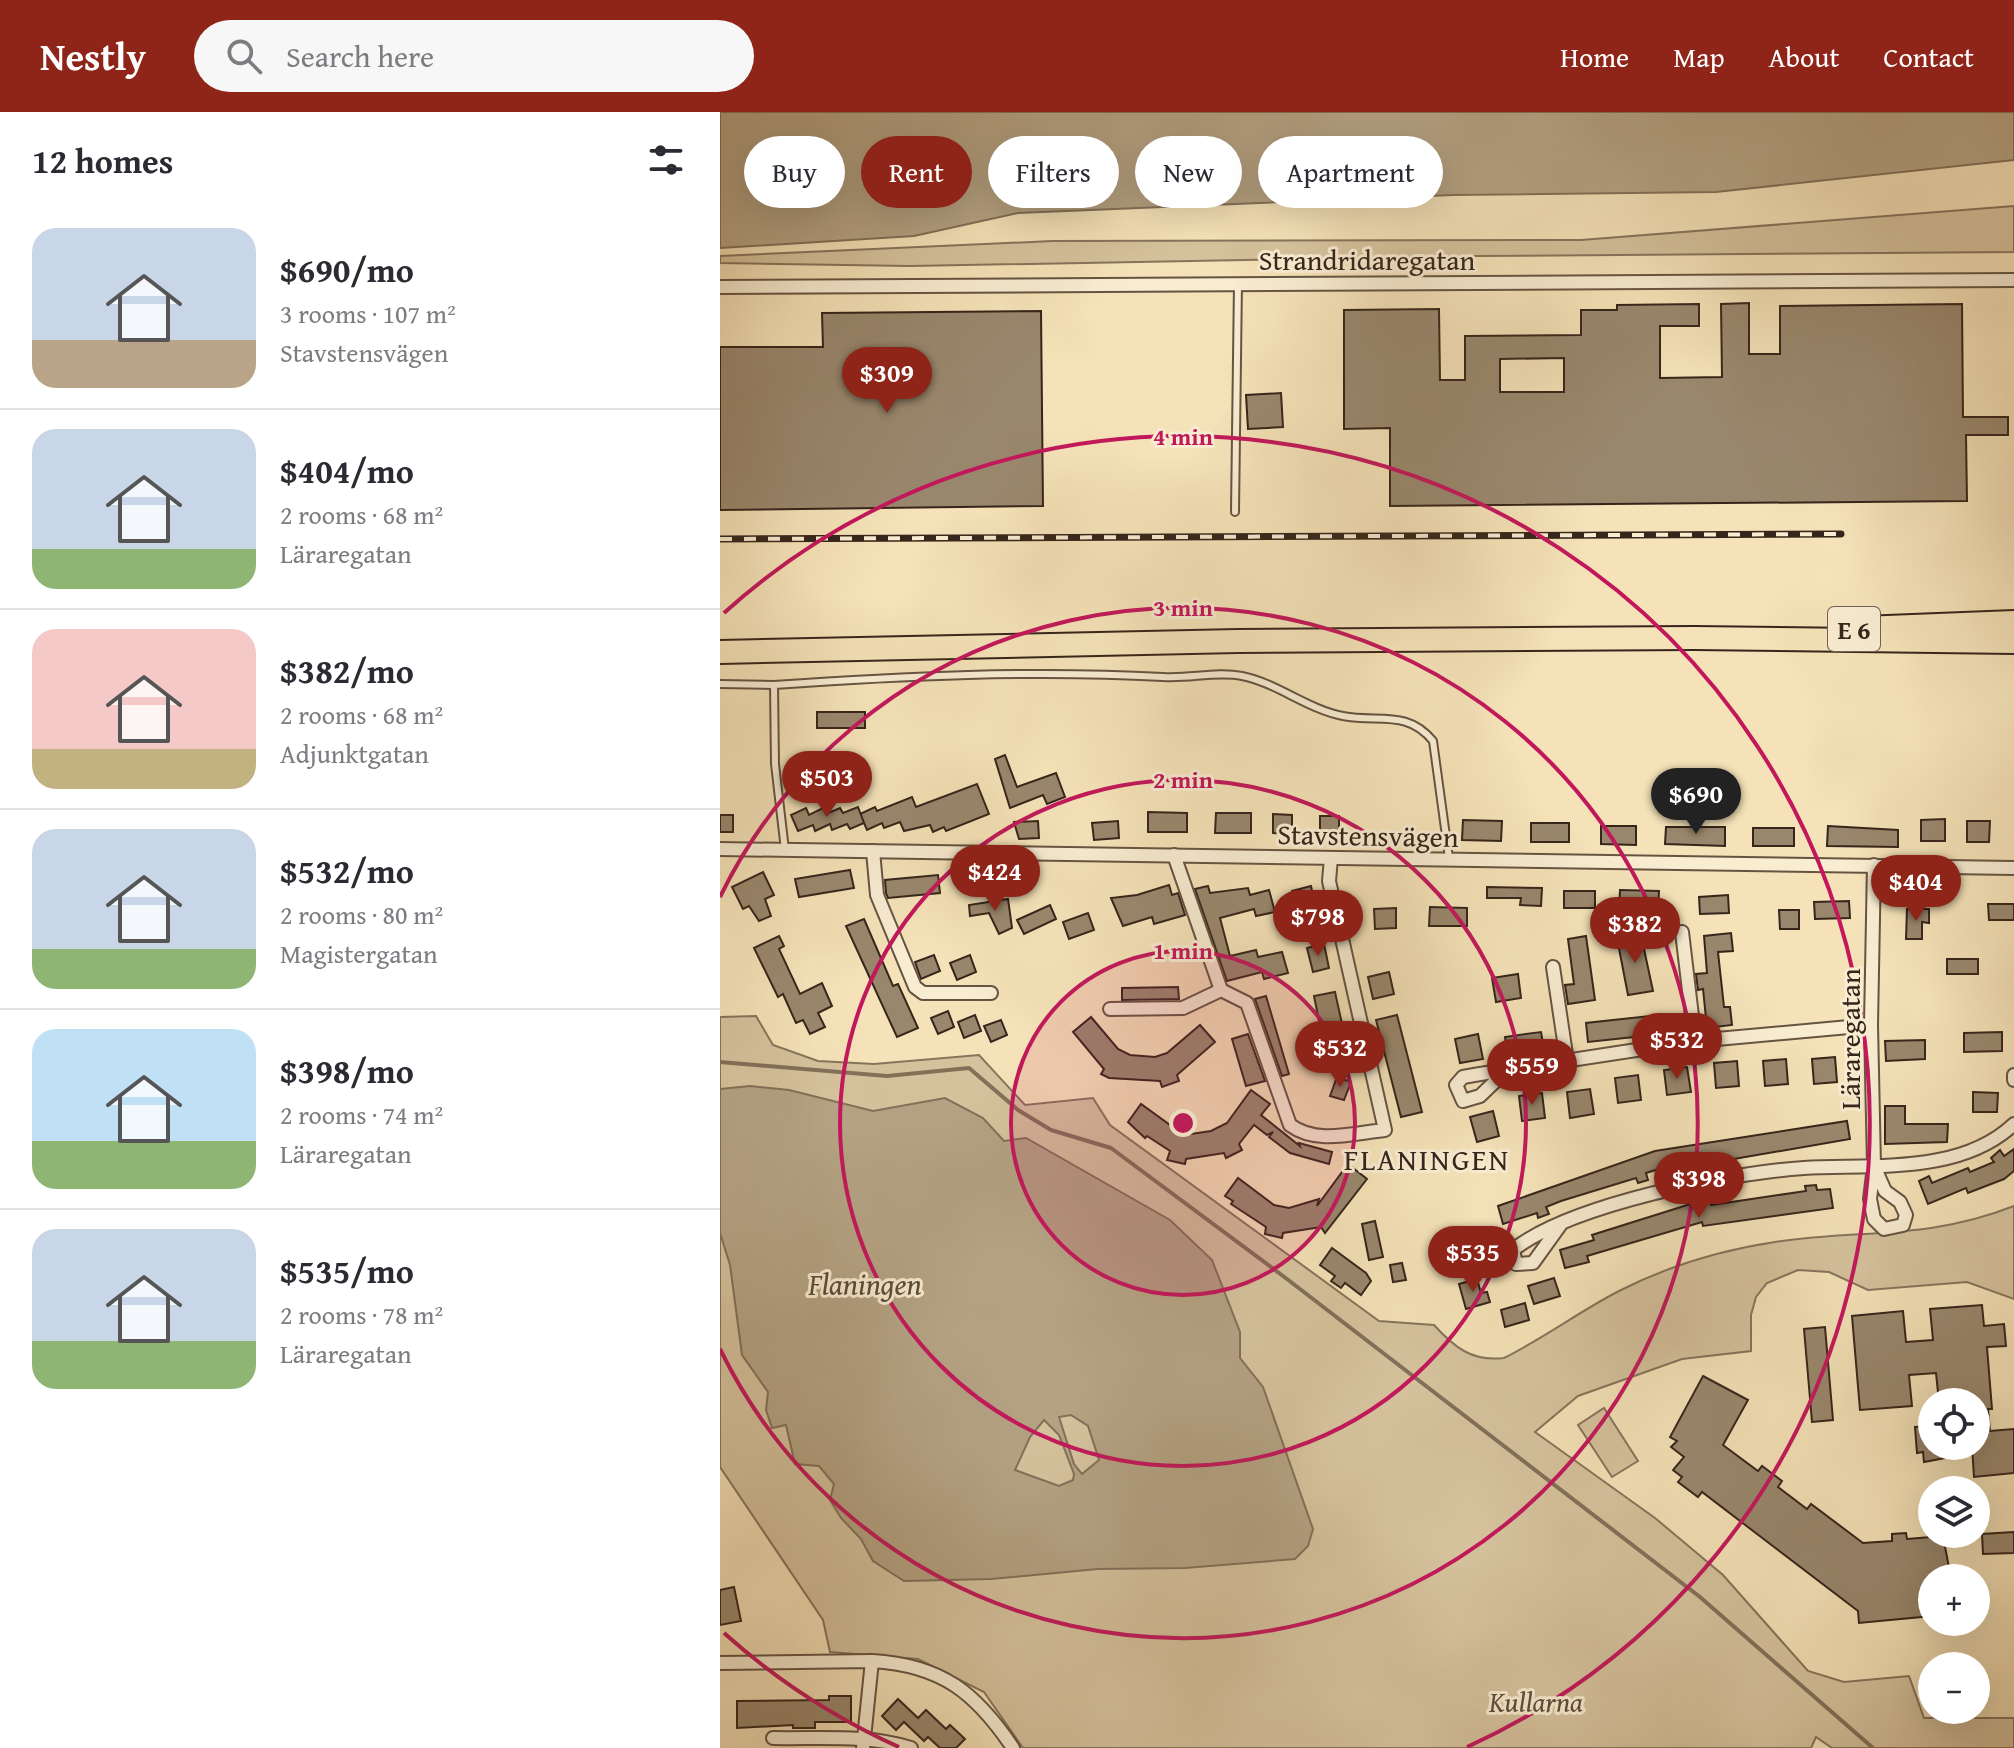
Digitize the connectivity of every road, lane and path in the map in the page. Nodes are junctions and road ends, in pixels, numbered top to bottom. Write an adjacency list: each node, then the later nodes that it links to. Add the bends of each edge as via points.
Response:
1 (2014, 280): 2 (street, Strandridaregatan)
2 (1238, 283): 3 (street, Strandridaregatan); 4 (lane)
3 (720, 287)
4 (1235, 512)
5 (2014, 622): 6 (highway, E 6)
6 (1694, 638): 7 (highway, E 6); 8 (highway, E 6)
7 (2014, 645)
8 (720, 652)
9 (720, 684): 10 (lane)
10 (774, 685): 12 (lane, via 775,764); 16 (lane, via 886,677 1243,676 1327,712 1421,727 1433,741)
11 (720, 849): 12 (street, Stavstensvägen)
12 (785, 850): 13 (street, Stavstensvägen)
13 (873, 851): 14 (street, Stavstensvägen); 22 (street, via 877,895 915,987 923,993)
14 (1174, 855): 15 (street, Stavstensvägen); 21 (street)
15 (1331, 858): 16 (street, Stavstensvägen); 21 (street, via 1329,881 1385,1130 1332,1137 1304,1135 1290,1125 1247,1003)
16 (1449, 862): 17 (street, Stavstensvägen)
17 (1874, 865): 18 (street, Stavstensvägen); 24 (street, Läraregatan)
18 (2014, 868)
19 (1682, 932): 25 (street)
20 (1553, 967): 26 (street)
21 (1221, 990): 23 (street, via 1183,1008)
22 (991, 993)
23 (1110, 1009)
24 (1871, 1025): 25 (street); 29 (street, Läraregatan)
25 (1695, 1041): 26 (street)
26 (1567, 1061): 27 (street)
27 (1508, 1069)
28 (2014, 1124): 29 (street, via 1997,1140 1928,1163)
29 (1874, 1166): 29 (street, Läraregatan, via 1874,1219 1884,1229 1903,1225 1906,1215 1900,1202 1885,1191); 30 (street, via 1741,1176)
30 (1561, 1224)
31 (872, 1661): 32 (street); 34 (street); 36 (street, via 940,1675 963,1688 989,1712)
32 (720, 1663)
33 (773, 1738): 34 (street)
34 (864, 1744): 35 (street, via 892,1742)
35 (911, 1748)
36 (1013, 1748)

